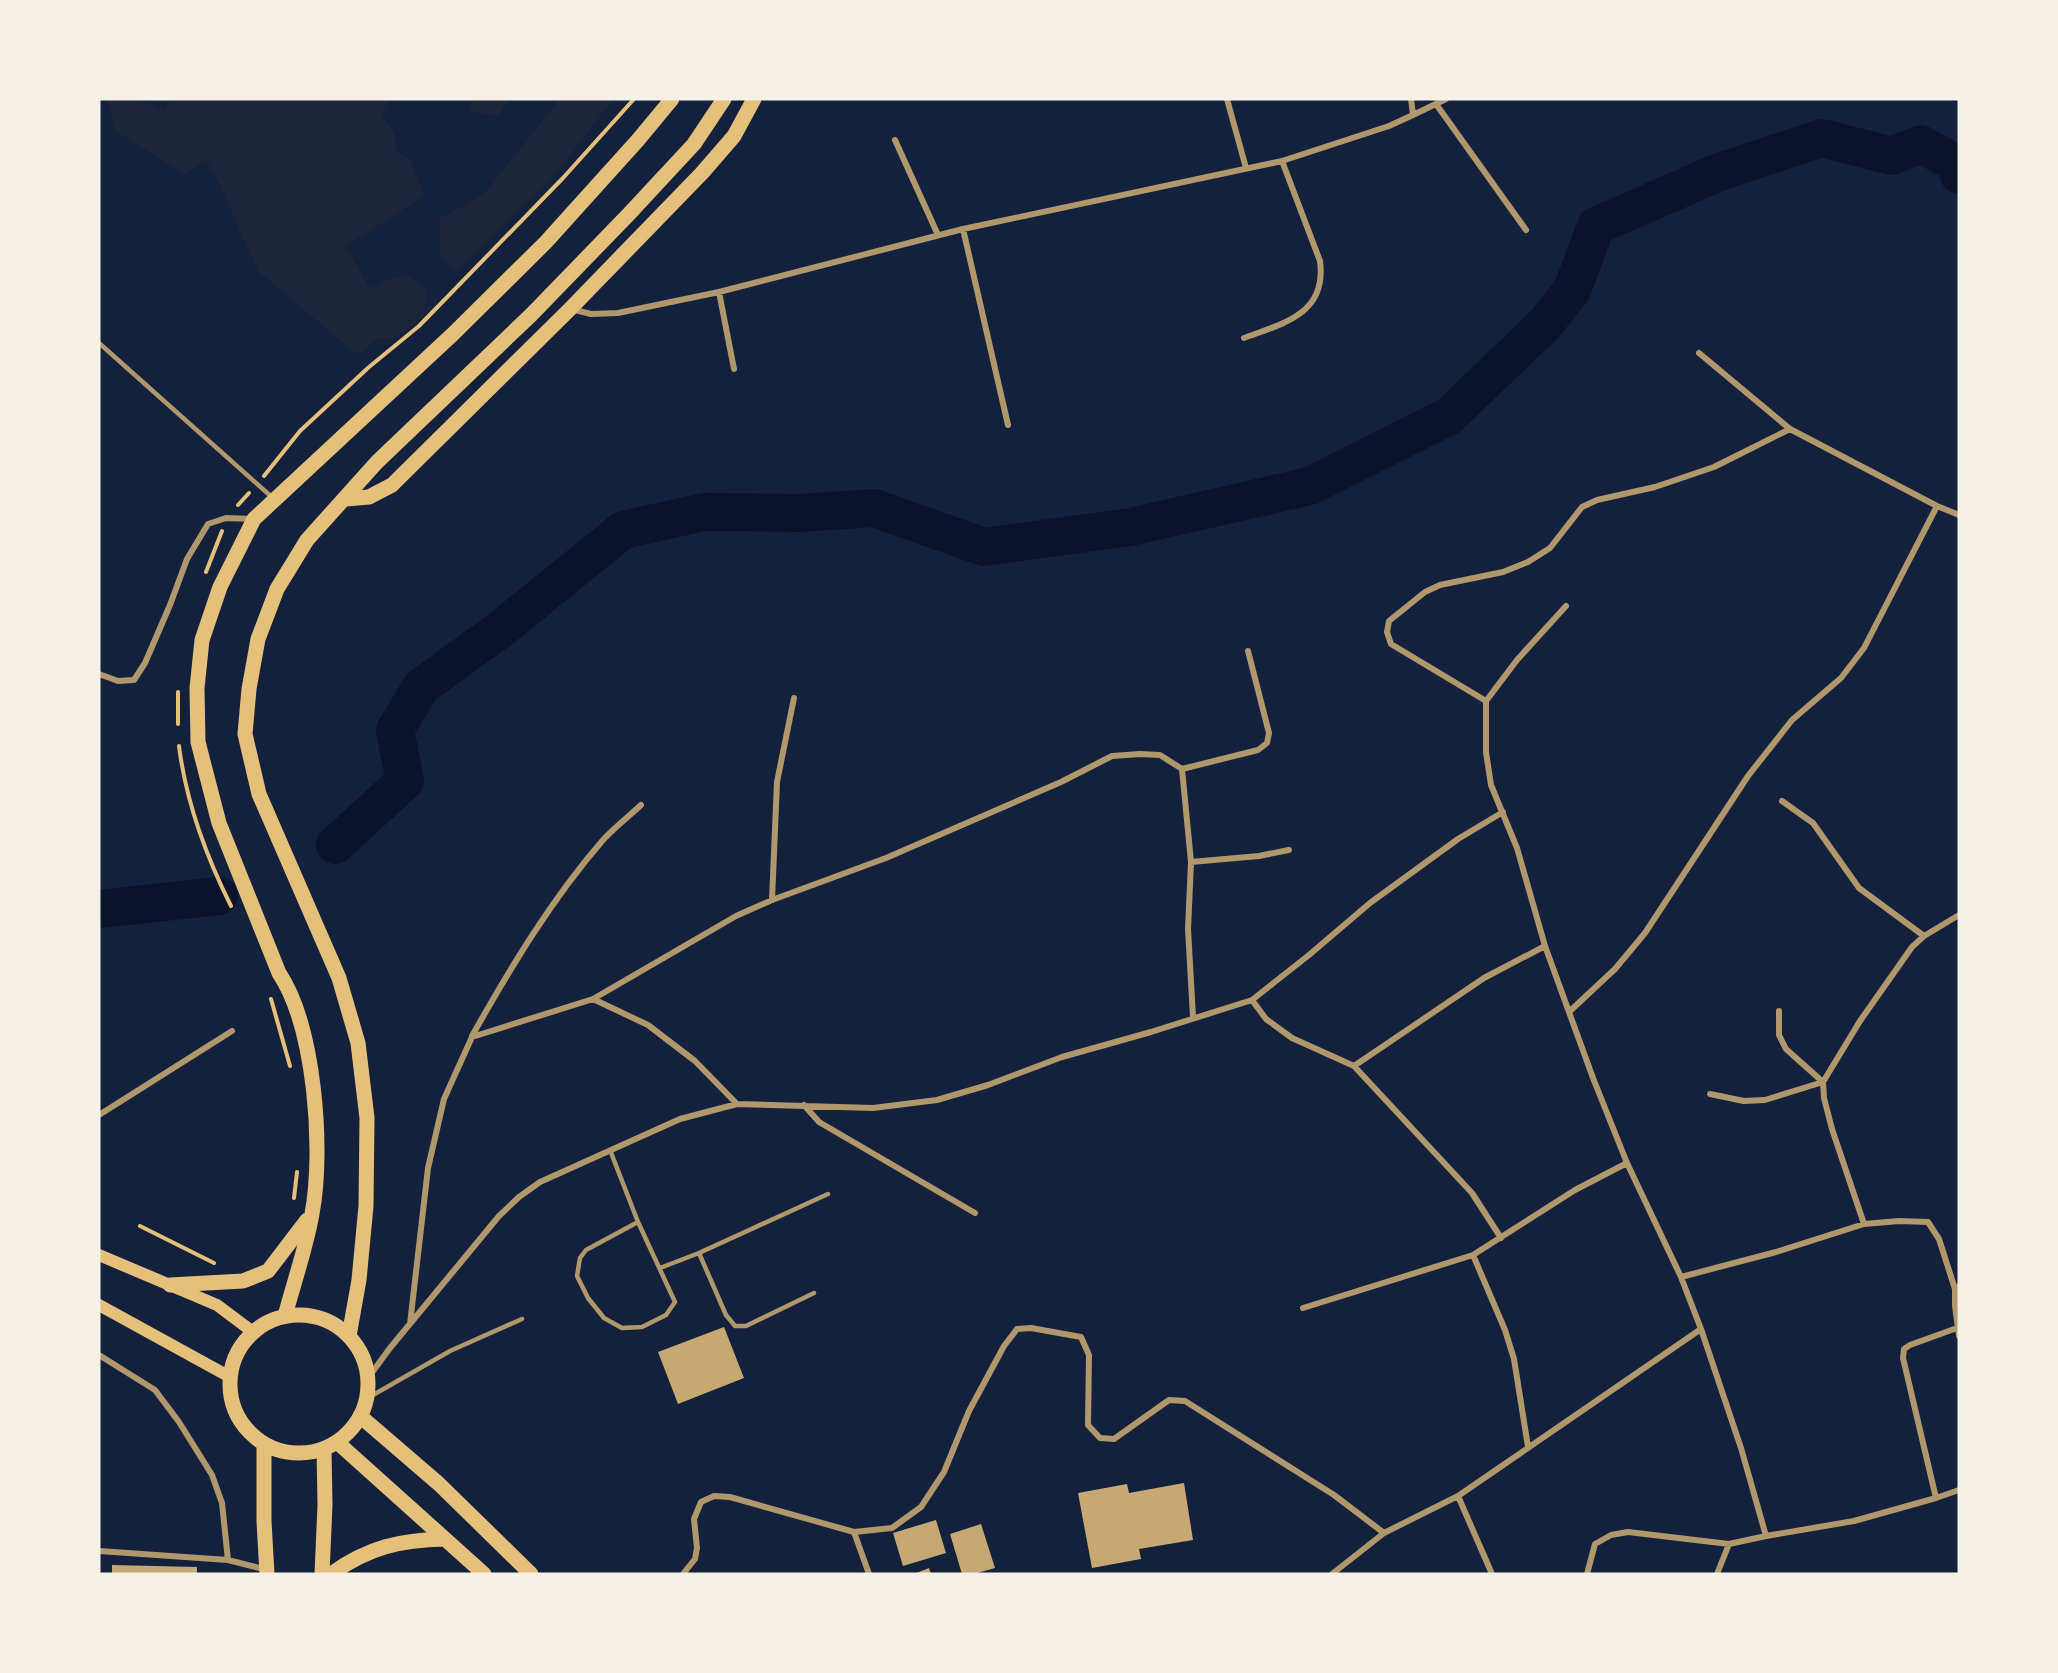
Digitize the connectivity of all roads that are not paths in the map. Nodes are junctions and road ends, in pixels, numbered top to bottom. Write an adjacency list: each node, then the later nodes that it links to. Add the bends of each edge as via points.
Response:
1 (672, 99): 24 (main road, via 546,242)
2 (724, 99): 23 (main road, via 694,144 628,215 531,315 377,462)
3 (754, 99): 16 (main road, via 734,136 702,173)
4 (1227, 99): 11 (street)
5 (1411, 99): 8 (street)
6 (1446, 99): 7 (street)
7 (1436, 104): 8 (street); 13 (street)
8 (1413, 115): 10 (street)
9 (895, 140): 14 (street)
10 (1282, 161): 11 (street); 17 (street, via 1322,275 1312,304 1291,321)
11 (1246, 168): 12 (street)
12 (963, 229): 14 (street); 21 (street)
13 (1526, 230)
14 (938, 235): 15 (street)
15 (719, 292): 16 (street, via 618,312 591,314); 20 (street)
16 (570, 309): 23 (main road, via 392,485 369,497)
17 (1244, 338)
18 (99, 343): 24 (lane)
19 (1700, 353): 22 (street)
20 (734, 369)
21 (1008, 426)
22 (1790, 429): 25 (street); 32 (street, via 1714,467 1582,507 1550,548 1528,562 1503,572 1440,585 1389,621 1391,644)
23 (346, 499): 80 (main road, via 307,540 277,589 258,639 245,734 259,794 339,978 358,1043 367,1118 366,1206)
24 (276, 500): 27 (main road)
25 (1937, 506): 26 (street); 46 (street, via 1864,648 1841,678 1792,720 1742,785 1645,933 1615,969)
26 (1959, 515)
27 (254, 519): 30 (street, via 226,518 208,524 134,680 118,681); 59 (main road, via 220,587 201,640 198,742 219,823 279,973 290,989 307,1051 316,1112 317,1169)
28 (1566, 606): 32 (street)
29 (1248, 651): 33 (street, via 1269,733 1267,743 1258,750)
30 (99, 674)
31 (794, 698): 39 (street, via 777,782)
32 (1486, 701): 36 (street, via 1486,752 1491,785)
33 (1182, 769): 38 (street); 39 (street, via 1160,755 1112,756 886,858)
34 (1782, 801): 41 (street, via 1813,823 1859,888)
35 (640, 805): 49 (street, via 604,839 546,914 512,964)
36 (1503, 812): 42 (street); 44 (street, via 1458,839 1370,903)
37 (1289, 850): 38 (street)
38 (1191, 862): 47 (street, via 1188,929)
39 (772, 900): 43 (street, via 736,916)
40 (1959, 915): 41 (street)
41 (1924, 936): 51 (street, via 1867,1011)
42 (1545, 946): 46 (street); 50 (street, via 1484,978)
43 (593, 999): 49 (street); 53 (street, via 648,1025 695,1061)
44 (1252, 1000): 47 (street); 50 (street, via 1266,1019 1292,1038)
45 (1779, 1011): 51 (street, via 1779,1035 1786,1049)
46 (1569, 1012): 57 (street)
47 (1193, 1017): 54 (street, via 937,1100 873,1108)
48 (232, 1032): 55 (street)
49 (472, 1037): 76 (street, via 444,1099 428,1168)
50 (1354, 1066): 63 (street, via 1472,1193)
51 (1823, 1082): 52 (street, via 1765,1100 1744,1101); 62 (street, via 1824,1098)
52 (1710, 1094)
53 (737, 1104): 54 (street); 56 (street, via 680,1119)
54 (804, 1105): 60 (street, via 819,1122)
55 (99, 1115)
56 (610, 1150): 61 (lane); 76 (street, via 540,1182 519,1197)
57 (1627, 1163): 63 (street, via 1575,1190); 68 (street)
58 (828, 1194): 64 (lane)
59 (312, 1213): 69 (main road, via 268,1271 243,1281); 74 (main road)
60 (975, 1214)
61 (638, 1222): 67 (lane); 67 (lane, via 586,1250 580,1258 577,1276 604,1318 622,1328 642,1327 666,1315 675,1302)
62 (1864, 1224): 68 (street); 70 (street, via 1928,1222 1939,1239)
63 (1501, 1238): 66 (street)
64 (699, 1253): 67 (lane); 71 (lane, via 726,1315 735,1326 746,1326)
65 (99, 1255): 69 (main road)
66 (1473, 1255): 73 (street); 89 (street, via 1514,1359)
67 (660, 1268)
68 (1681, 1277): 78 (street)
69 (170, 1286): 79 (main road, via 217,1305)
70 (1957, 1287): 77 (street)
71 (814, 1293)
72 (99, 1305): 83 (main road)
73 (1303, 1308)
74 (285, 1316): 79 (main road); 80 (main road, via 308,1314 330,1321)
75 (522, 1319): 85 (lane, via 450,1351)
76 (410, 1324): 84 (street)
77 (1957, 1328): 81 (street); 92 (street, via 1904,1349)
78 (1701, 1329): 89 (street); 95 (street)
79 (253, 1332): 83 (main road, via 233,1360)
80 (349, 1336): 84 (main road, via 362,1355)
81 (1959, 1336)
82 (99, 1355): 99 (street, via 155,1390 212,1475 222,1503)
83 (230, 1377): 87 (main road, via 236,1414 248,1432)
84 (368, 1378): 85 (main road)
85 (366, 1400): 86 (main road)
86 (360, 1416): 88 (main road, via 350,1431); 104 (main road, via 439,1484)
87 (264, 1444): 88 (main road, via 284,1452 304,1453); 100 (main road)
88 (330, 1445): 96 (main road); 101 (main road)
89 (1528, 1447): 91 (street)
90 (1959, 1490): 92 (street)
91 (1458, 1496): 94 (street); 108 (street)
92 (1936, 1498): 95 (street, via 1854,1521)
93 (854, 1532): 94 (street, via 892,1528 921,1507 944,1472 969,1412 1004,1346 1017,1329 1031,1328 1080,1337 1089,1355 1088,1425 1100,1438 1114,1439 1169,1400 1185,1401 1325,1488); 105 (street, via 730,1497 714,1496 700,1502 694,1519 695,1559); 106 (street)
94 (1384, 1533): 107 (street)
95 (1766, 1536): 97 (street)
96 (445, 1539): 102 (main road, via 382,1546); 103 (main road)
97 (1729, 1544): 109 (street, via 1628,1532 1611,1535 1595,1544); 110 (street)
98 (99, 1551): 99 (street)
99 (228, 1560): 100 (street)
100 (267, 1572)
101 (322, 1574)
102 (332, 1574)
103 (484, 1574)
104 (531, 1574)
105 (683, 1574)
106 (869, 1574)
107 (1332, 1574)
108 (1492, 1574)
109 (1587, 1574)
110 (1718, 1574)

